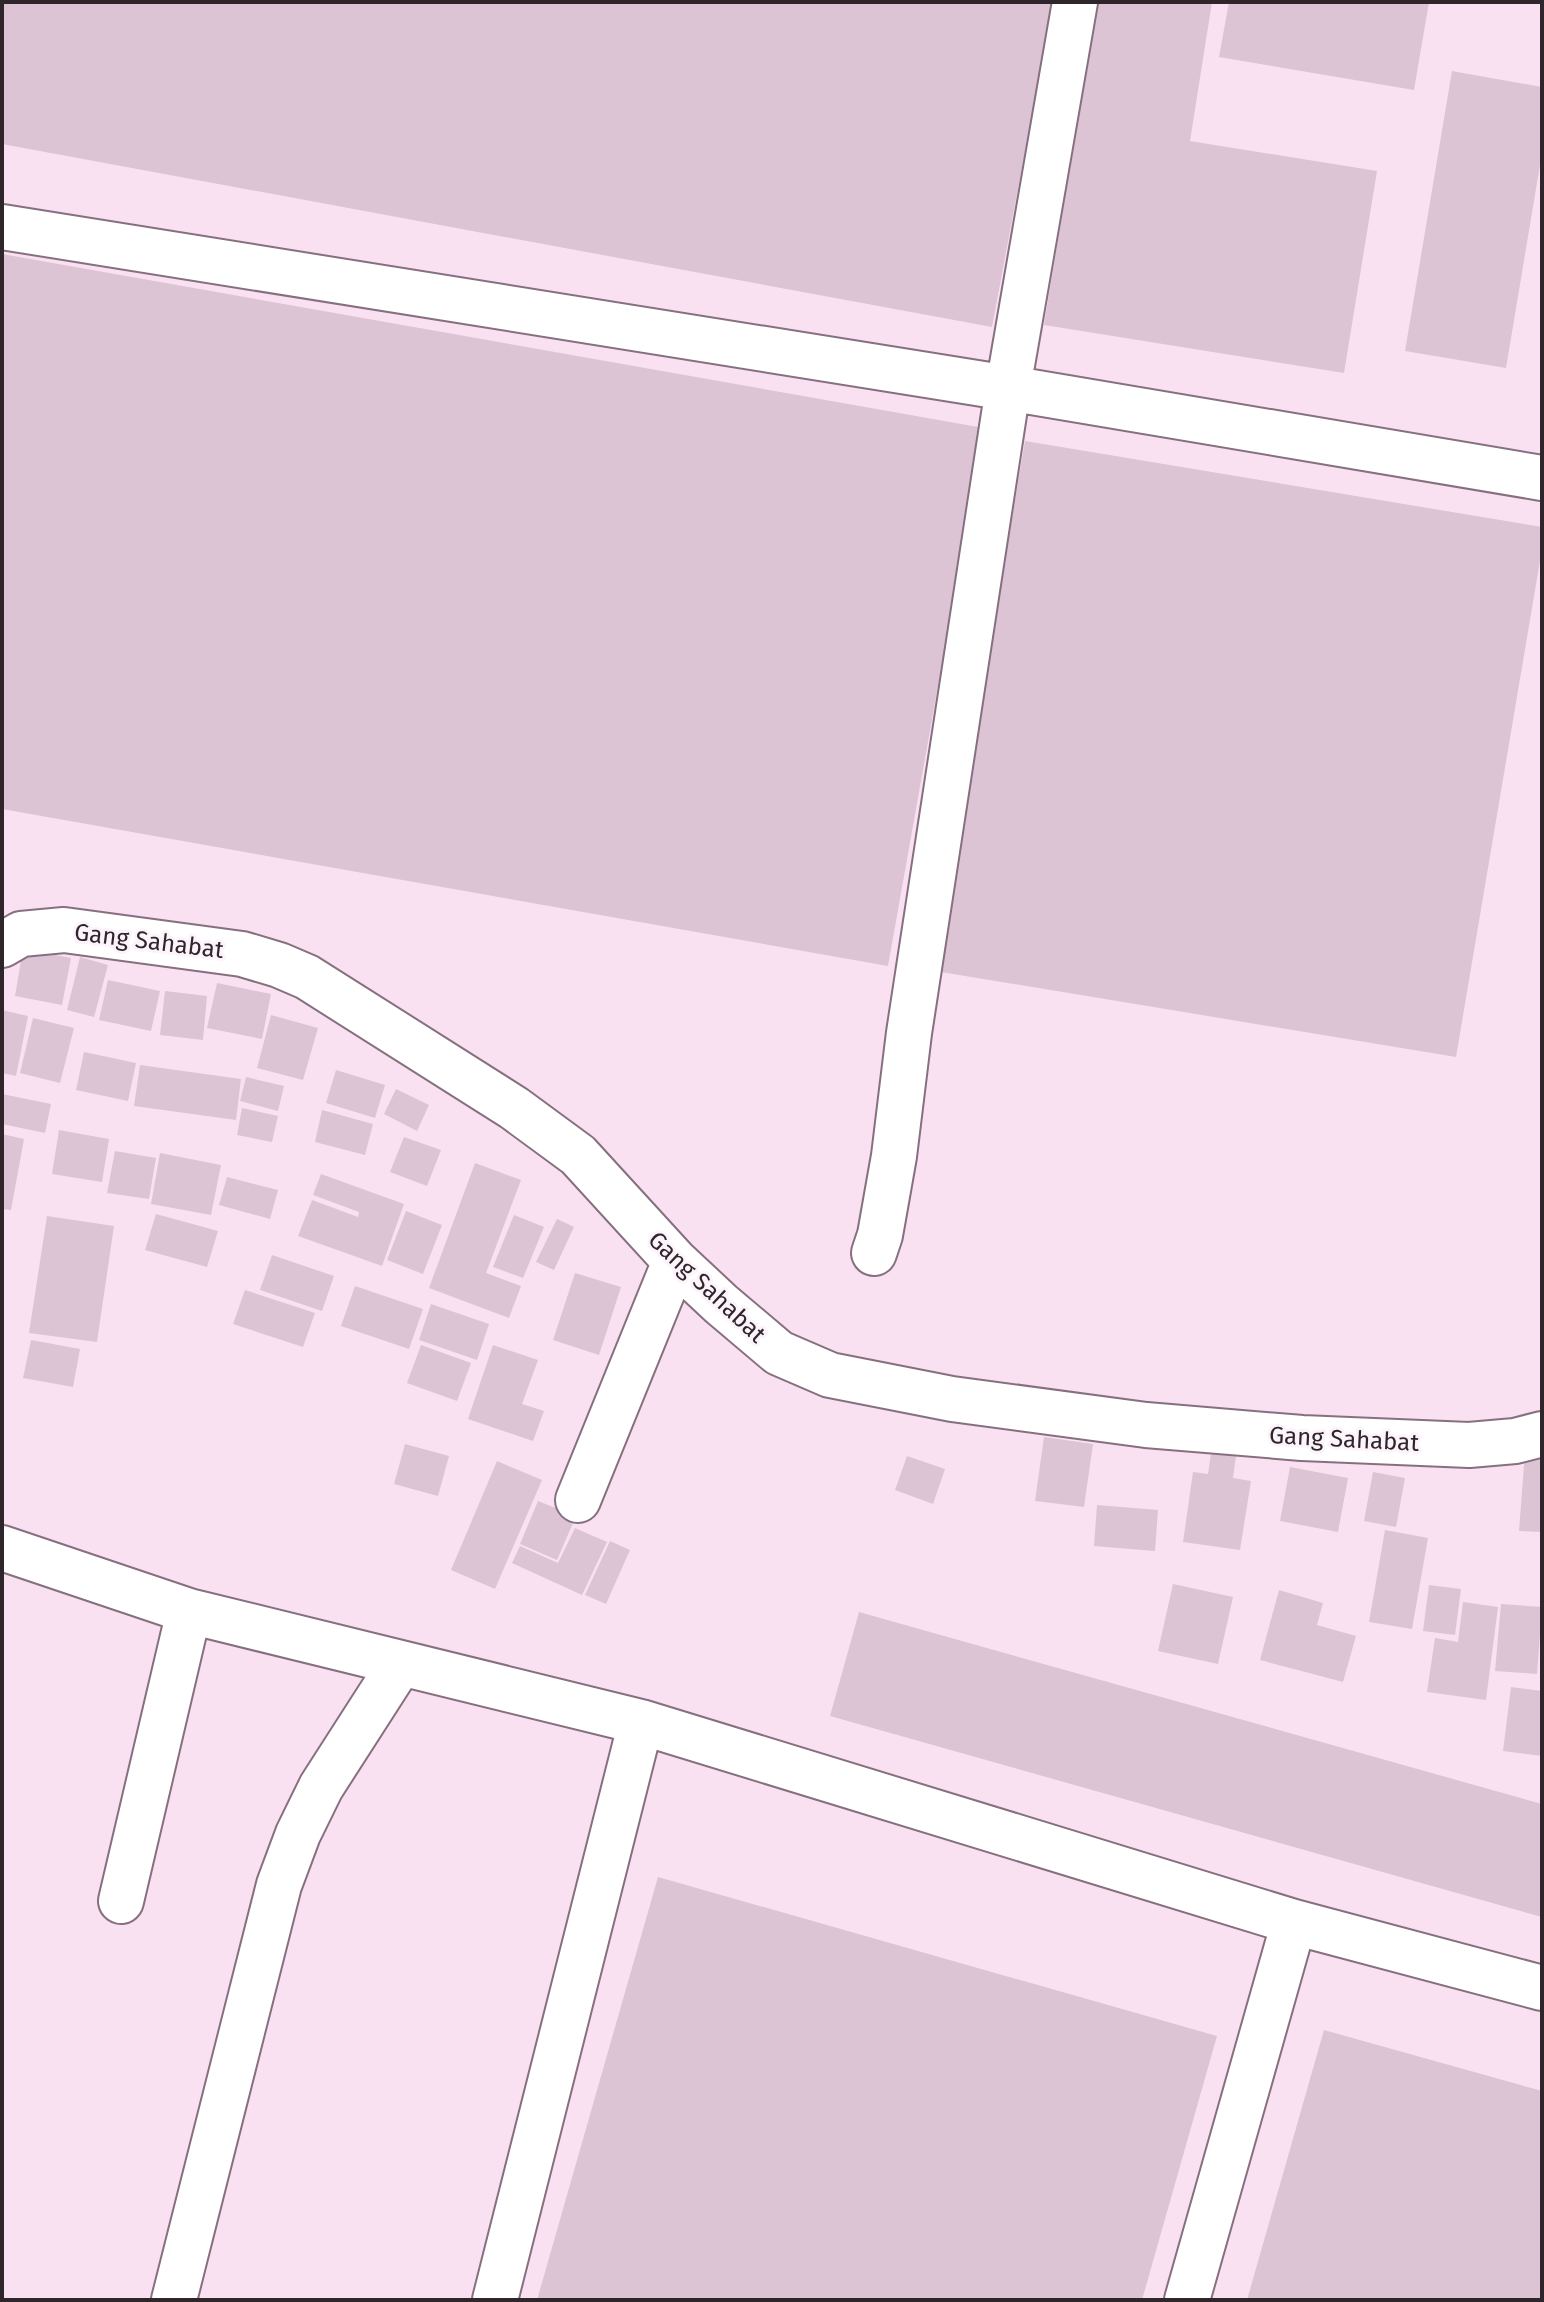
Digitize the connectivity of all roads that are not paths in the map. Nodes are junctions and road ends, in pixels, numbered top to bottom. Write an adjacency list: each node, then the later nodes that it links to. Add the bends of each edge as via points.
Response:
1 (1075, 2): 3 (street)
2 (2, 227): 3 (street)
3 (1008, 388): 4 (street); 6 (street, via 894,1156)
4 (1542, 478)
5 (2, 945): 7 (street, Gang Sahabat, via 21,934 64,930 242,954 307,977 514,1108 578,1155)
6 (874, 1253)
7 (675, 1261): 8 (street, Gang Sahabat, via 779,1353 830,1375 879,1386 1131,1423 1302,1438 1469,1445); 9 (street)
8 (1542, 1434)
9 (578, 1500)
10 (2, 1548): 11 (street)
11 (189, 1611): 12 (street); 14 (street)
12 (400, 1664): 13 (street); 17 (street, via 321,1787 279,1885)
13 (641, 1722): 15 (street); 18 (street)
14 (121, 1901)
15 (1294, 1922): 16 (street); 19 (street)
16 (1542, 1988)
17 (174, 2300)
18 (495, 2300)
19 (1187, 2300)

